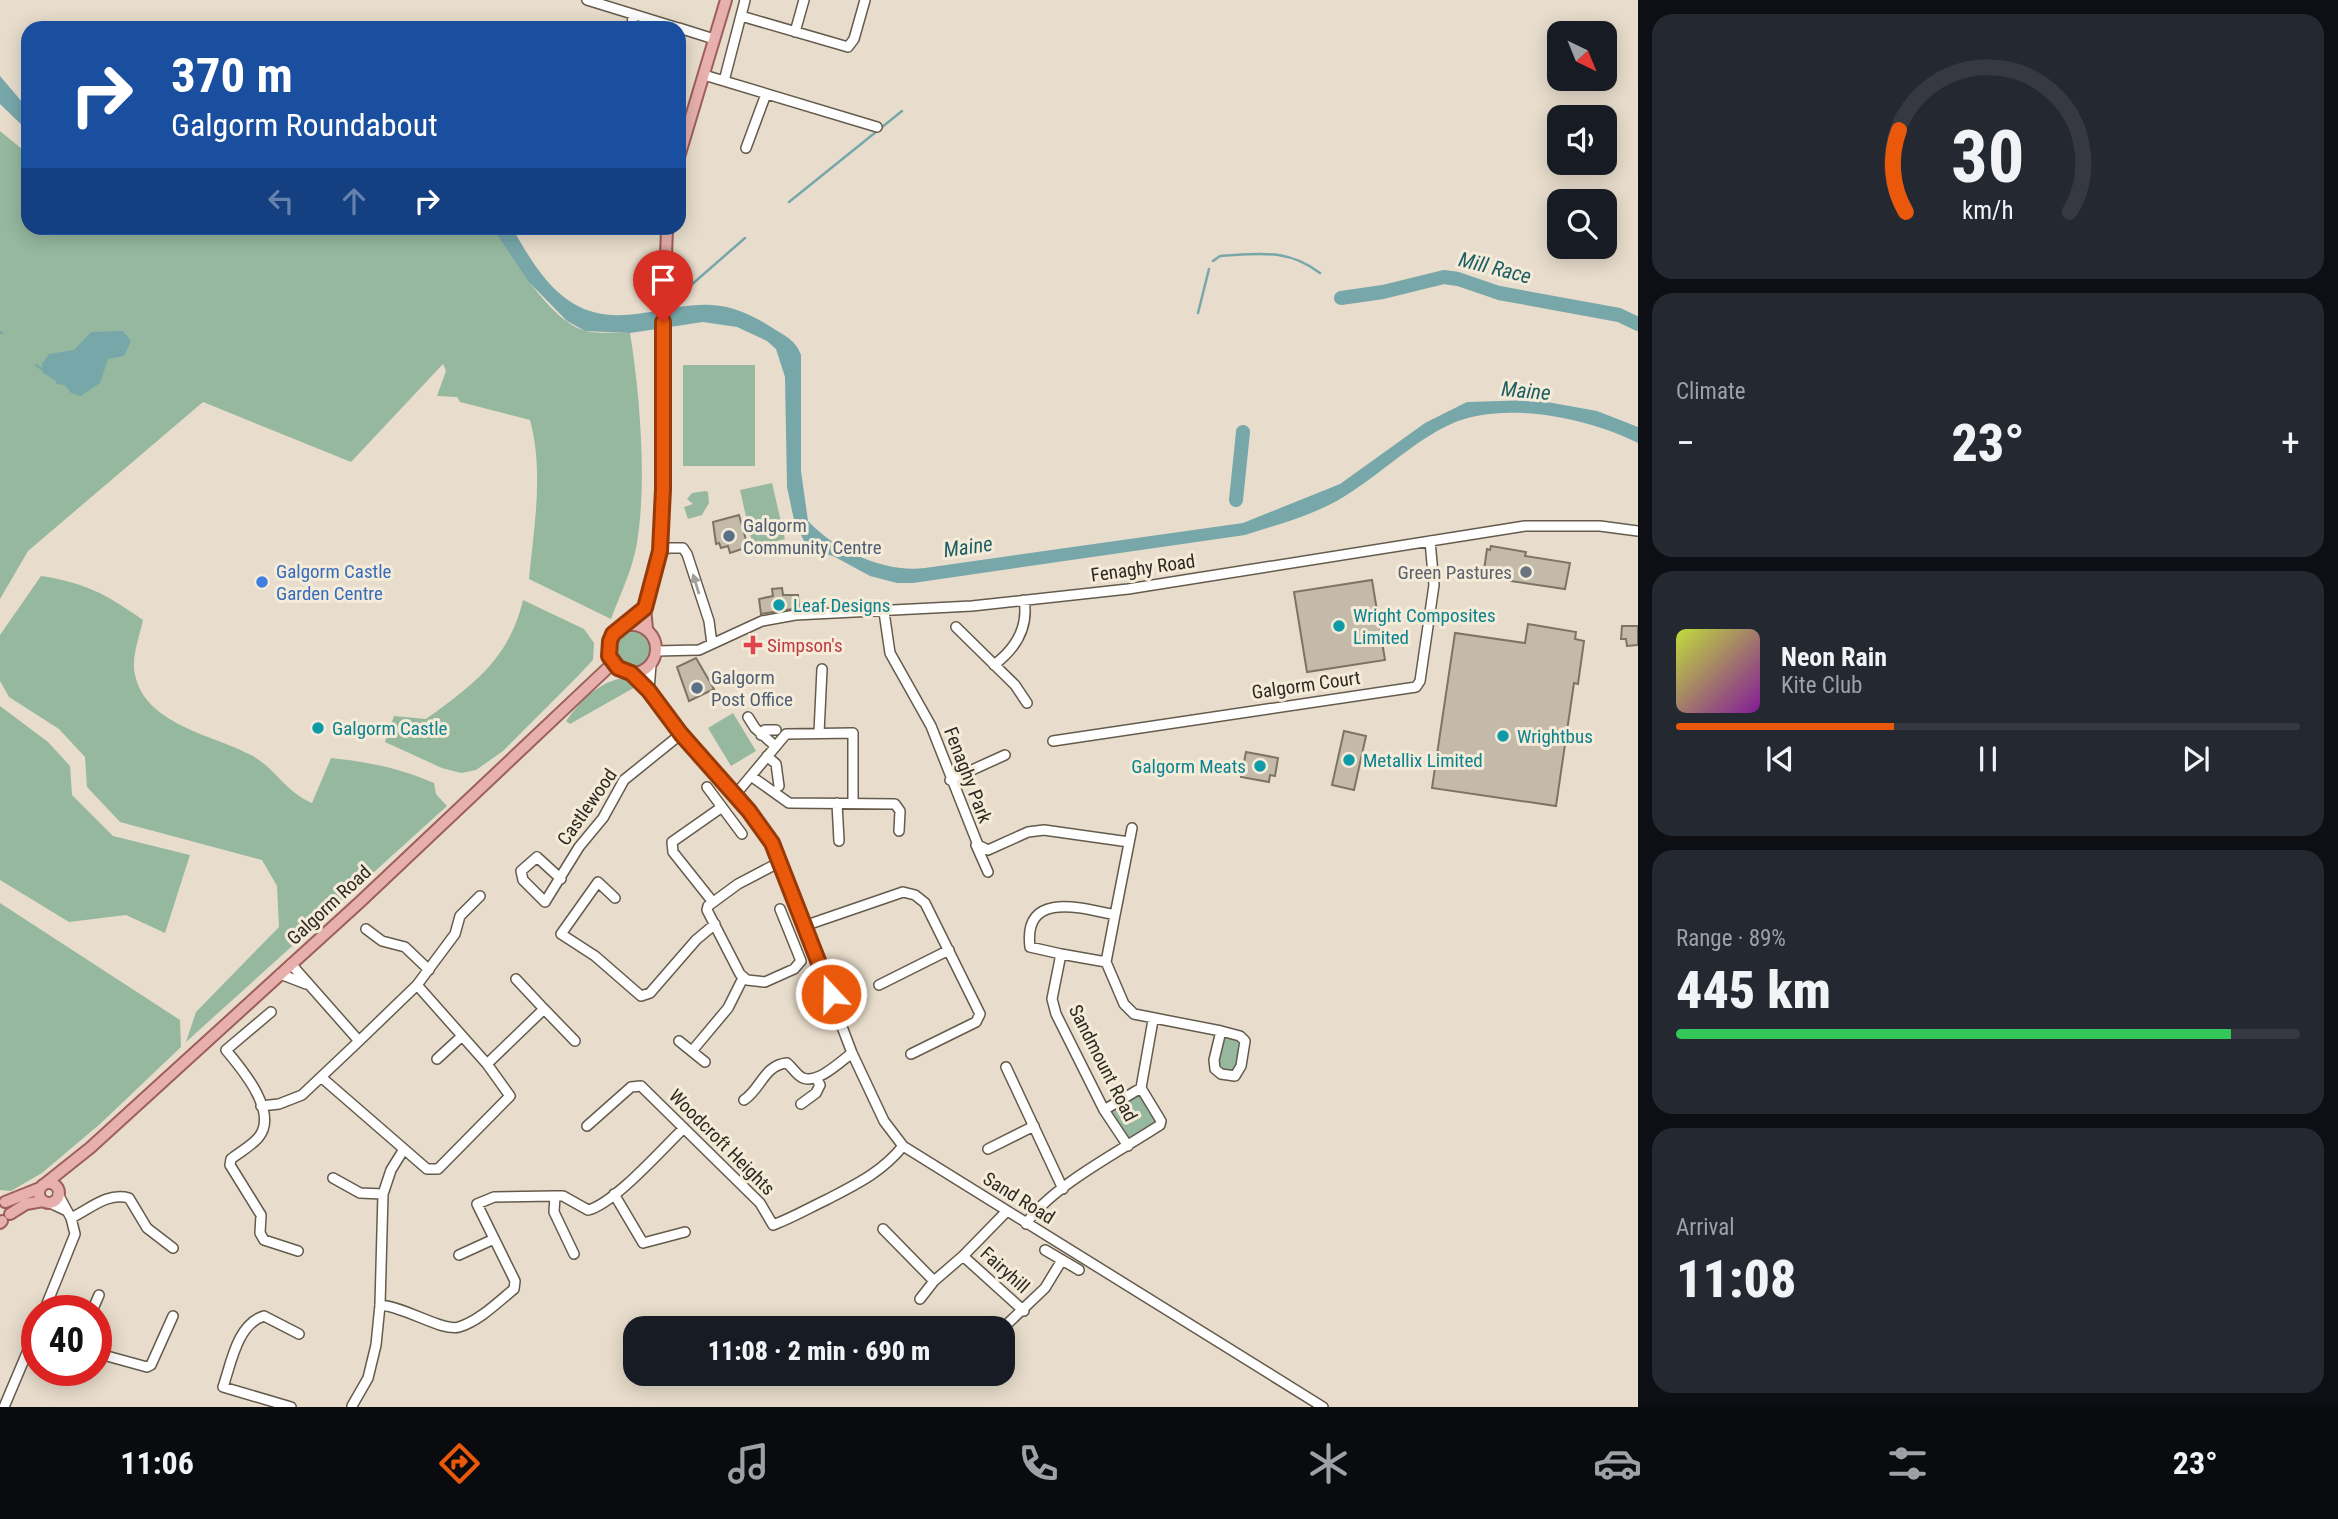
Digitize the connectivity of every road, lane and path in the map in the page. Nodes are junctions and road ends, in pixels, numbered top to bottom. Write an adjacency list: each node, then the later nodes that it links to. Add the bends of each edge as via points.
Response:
1 (587, 0): 6 (street)
2 (726, 0): 12 (main road)
3 (745, 0): 7 (street)
4 (804, 0): 11 (street)
5 (865, 0): 11 (street, via 850,47)
6 (633, 14): 8 (street); 9 (street)
7 (741, 16): 11 (street); 14 (street)
8 (632, 21)
9 (656, 21)
10 (686, 30): 12 (street)
11 (795, 32)
12 (714, 39): 13 (main road)
13 (704, 75): 14 (street); 17 (main road)
14 (724, 81): 15 (street)
15 (766, 94): 16 (street); 18 (street)
16 (877, 127)
17 (686, 134)
18 (746, 148)
19 (667, 235): 22 (main road)
20 (1638, 531): 21 (street, Fenaghy Road, via 1525,526)
21 (1430, 541): 23 (street, Fenaghy Road, via 1128,589); 43 (street, Galgorm Court, via 1434,585 1416,687)
22 (660, 551): 24 (main road); 29 (street, one-way to 22, via 687,554 683,548)
23 (1024, 600): 25 (street, Fenaghy Road); 33 (street, via 1022,634)
24 (645, 608): 26 (main road); 28 (main road)
25 (884, 612): 29 (street, Fenaghy Road, via 795,615 762,621); 48 (street, Fenaghy Park, via 890,653 931,726)
26 (624, 626): 28 (main road); 31 (main road, via 610,641)
27 (956, 627): 33 (street)
28 (647, 629): 30 (main road)
29 (712, 644): 30 (street, Fenaghy Road, via 699,650)
30 (656, 651): 32 (main road)
31 (613, 663): 35 (main road); 75 (main road, Galgorm Road, via 300,956)
32 (651, 664): 35 (main road); 36 (street)
33 (994, 666): 37 (street)
34 (822, 668): 40 (street)
35 (631, 673): 36 (street, Sand Road)
36 (649, 691): 41 (street, Sand Road)
37 (1027, 703)
38 (748, 717): 42 (street)
39 (776, 730): 42 (street)
40 (819, 733): 44 (street, via 786,734); 52 (street, via 853,733)
41 (681, 734): 51 (street, Sand Road); 63 (street, Castlewood, via 624,780)
42 (761, 735): 44 (street)
43 (1053, 741)
44 (774, 745): 46 (street)
45 (1005, 755): 48 (street)
46 (767, 756): 47 (street); 49 (street, via 776,764)
47 (751, 776): 51 (street); 53 (street, via 789,803)
48 (950, 780): 58 (street, Fenaghy Park)
49 (779, 786)
50 (707, 787): 54 (street)
51 (734, 795): 61 (street, Sand Road, via 772,843)
52 (853, 802): 53 (street); 56 (street, via 895,804 900,811)
53 (837, 803): 59 (street)
54 (722, 807): 57 (street); 66 (street, via 672,842 673,852)
55 (1132, 828): 60 (street)
56 (900, 831)
57 (742, 834)
58 (972, 835): 60 (street, Fenaghy Park, via 988,850 1044,830); 62 (street)
59 (839, 841)
60 (1129, 842): 68 (street)
61 (779, 862): 66 (street); 70 (street, Sand Road)
62 (988, 872)
63 (561, 879): 63 (street, Castlewood, via 537,857 521,871 523,880 545,902)
64 (480, 896): 76 (street, via 460,916 455,934)
65 (615, 898): 69 (street, via 598,882 561,934 641,996 650,993)
66 (712, 901): 69 (street, via 707,910)
67 (780, 909): 78 (street, via 801,957 799,965 760,984)
68 (1115, 915): 73 (street, via 1063,905 1043,911 1032,925 1030,947); 74 (street)
69 (715, 924): 78 (street)
70 (804, 926): 72 (street, via 903,892 925,903); 92 (street, Sand Road)
71 (366, 929): 76 (street, via 382,941 405,947)
72 (949, 950): 82 (street); 93 (street, via 979,1018)
73 (1060, 954): 74 (street); 104 (street, Sandmount Road, via 1052,999 1056,1014)
74 (1106, 962): 85 (street, via 1124,1004 1134,1014)
75 (294, 967): 77 (main road, Galgorm Road); 80 (street)
76 (429, 970): 81 (street)
77 (280, 974): 80 (street); 112 (main road, Galgorm Road)
78 (743, 978): 91 (street, via 728,1008)
79 (516, 979): 83 (street)
80 (308, 985): 88 (street)
81 (417, 985): 87 (street); 88 (street)
82 (879, 985)
83 (544, 1009): 89 (street); 96 (street)
84 (271, 1012): 103 (street, via 226,1049 255,1087)
85 (1153, 1020): 86 (street); 100 (street, Sandmount Road)
86 (1221, 1031): 86 (street, via 1245,1041 1235,1076 1215,1069)
87 (462, 1036): 94 (street); 96 (street)
88 (359, 1041): 98 (street)
89 (575, 1041)
90 (679, 1041): 91 (street)
91 (692, 1051): 95 (street)
92 (852, 1053): 99 (street); 108 (street, Sand Road, via 884,1121)
93 (911, 1054)
94 (437, 1059)
95 (705, 1062)
96 (487, 1064): 110 (street, via 510,1096 438,1169 427,1169)
97 (1006, 1067): 106 (street)
98 (321, 1077): 103 (street, via 291,1101); 110 (street)
99 (816, 1078): 101 (street, via 801,1078 787,1063 778,1064); 102 (street, via 818,1091)
100 (1142, 1089): 104 (street); 109 (street, Sandmount Road, via 1160,1116 1160,1125)
101 (744, 1100)
102 (801, 1104)
103 (261, 1106): 130 (street, via 260,1137 231,1158 230,1165 261,1215 264,1240)
104 (1104, 1110): 109 (street, Sandmount Road)
105 (587, 1126): 107 (street, Woodcroft Heights, via 636,1085)
106 (1034, 1126): 111 (street); 115 (street)
107 (684, 1128): 108 (street, Woodcroft Heights, via 760,1203 773,1225 871,1178); 117 (street)
108 (903, 1146): 121 (street, Sand Road)
109 (1128, 1146): 115 (street, Sandmount Road)
110 (404, 1149): 116 (street)
111 (988, 1149)
112 (65, 1167): 114 (main road, Galgorm Road); 119 (main road)
113 (333, 1178): 116 (street, via 360,1193)
114 (43, 1186): 119 (main road, via 39,1193); 119 (main road, via 54,1184); 120 (main road, Galgorm Road)
115 (1063, 1189): 124 (street, Sandmount Road)
116 (383, 1194): 139 (street)
117 (614, 1194): 118 (street, via 588,1210 564,1196); 126 (street, via 643,1243)
118 (555, 1196): 127 (street, via 494,1197 477,1204); 131 (street, via 554,1212)
119 (52, 1197): 122 (street); 123 (main road, via 26,1204)
120 (2, 1202): 123 (main road, via 10,1207)
121 (1006, 1212): 124 (street, Sand Road); 133 (street, Fairyhill)
122 (69, 1214): 128 (street, via 110,1196 128,1198 147,1228); 137 (street, via 74,1240)
123 (3, 1220)
124 (1026, 1224): 150 (street, Sand Road)
125 (883, 1229): 136 (street)
126 (685, 1232)
127 (494, 1239): 132 (street); 139 (street, via 515,1281 513,1289 458,1328)
128 (173, 1248)
129 (1045, 1250): 134 (street)
130 (298, 1251)
131 (573, 1254)
132 (459, 1255)
133 (963, 1256): 136 (street, Fairyhill); 140 (street, Fairyhill)
134 (1062, 1261): 135 (street); 140 (street, Fairyhill)
135 (1079, 1270)
136 (934, 1281): 138 (street, Fairyhill)
137 (51, 1295)
138 (920, 1299)
139 (380, 1305): 146 (street, via 368,1378)
140 (1024, 1311): 142 (street, Fairyhill)
141 (173, 1316): 144 (street, via 154,1362 147,1367)
142 (1015, 1318)
143 (299, 1334): 148 (street, via 264,1316 252,1321 239,1339 223,1387)
144 (112, 1357)
145 (21, 1368): 147 (street)
146 (353, 1406): 149 (street)
147 (4, 1407)
148 (292, 1407)
149 (340, 1407)
150 (1323, 1407)

